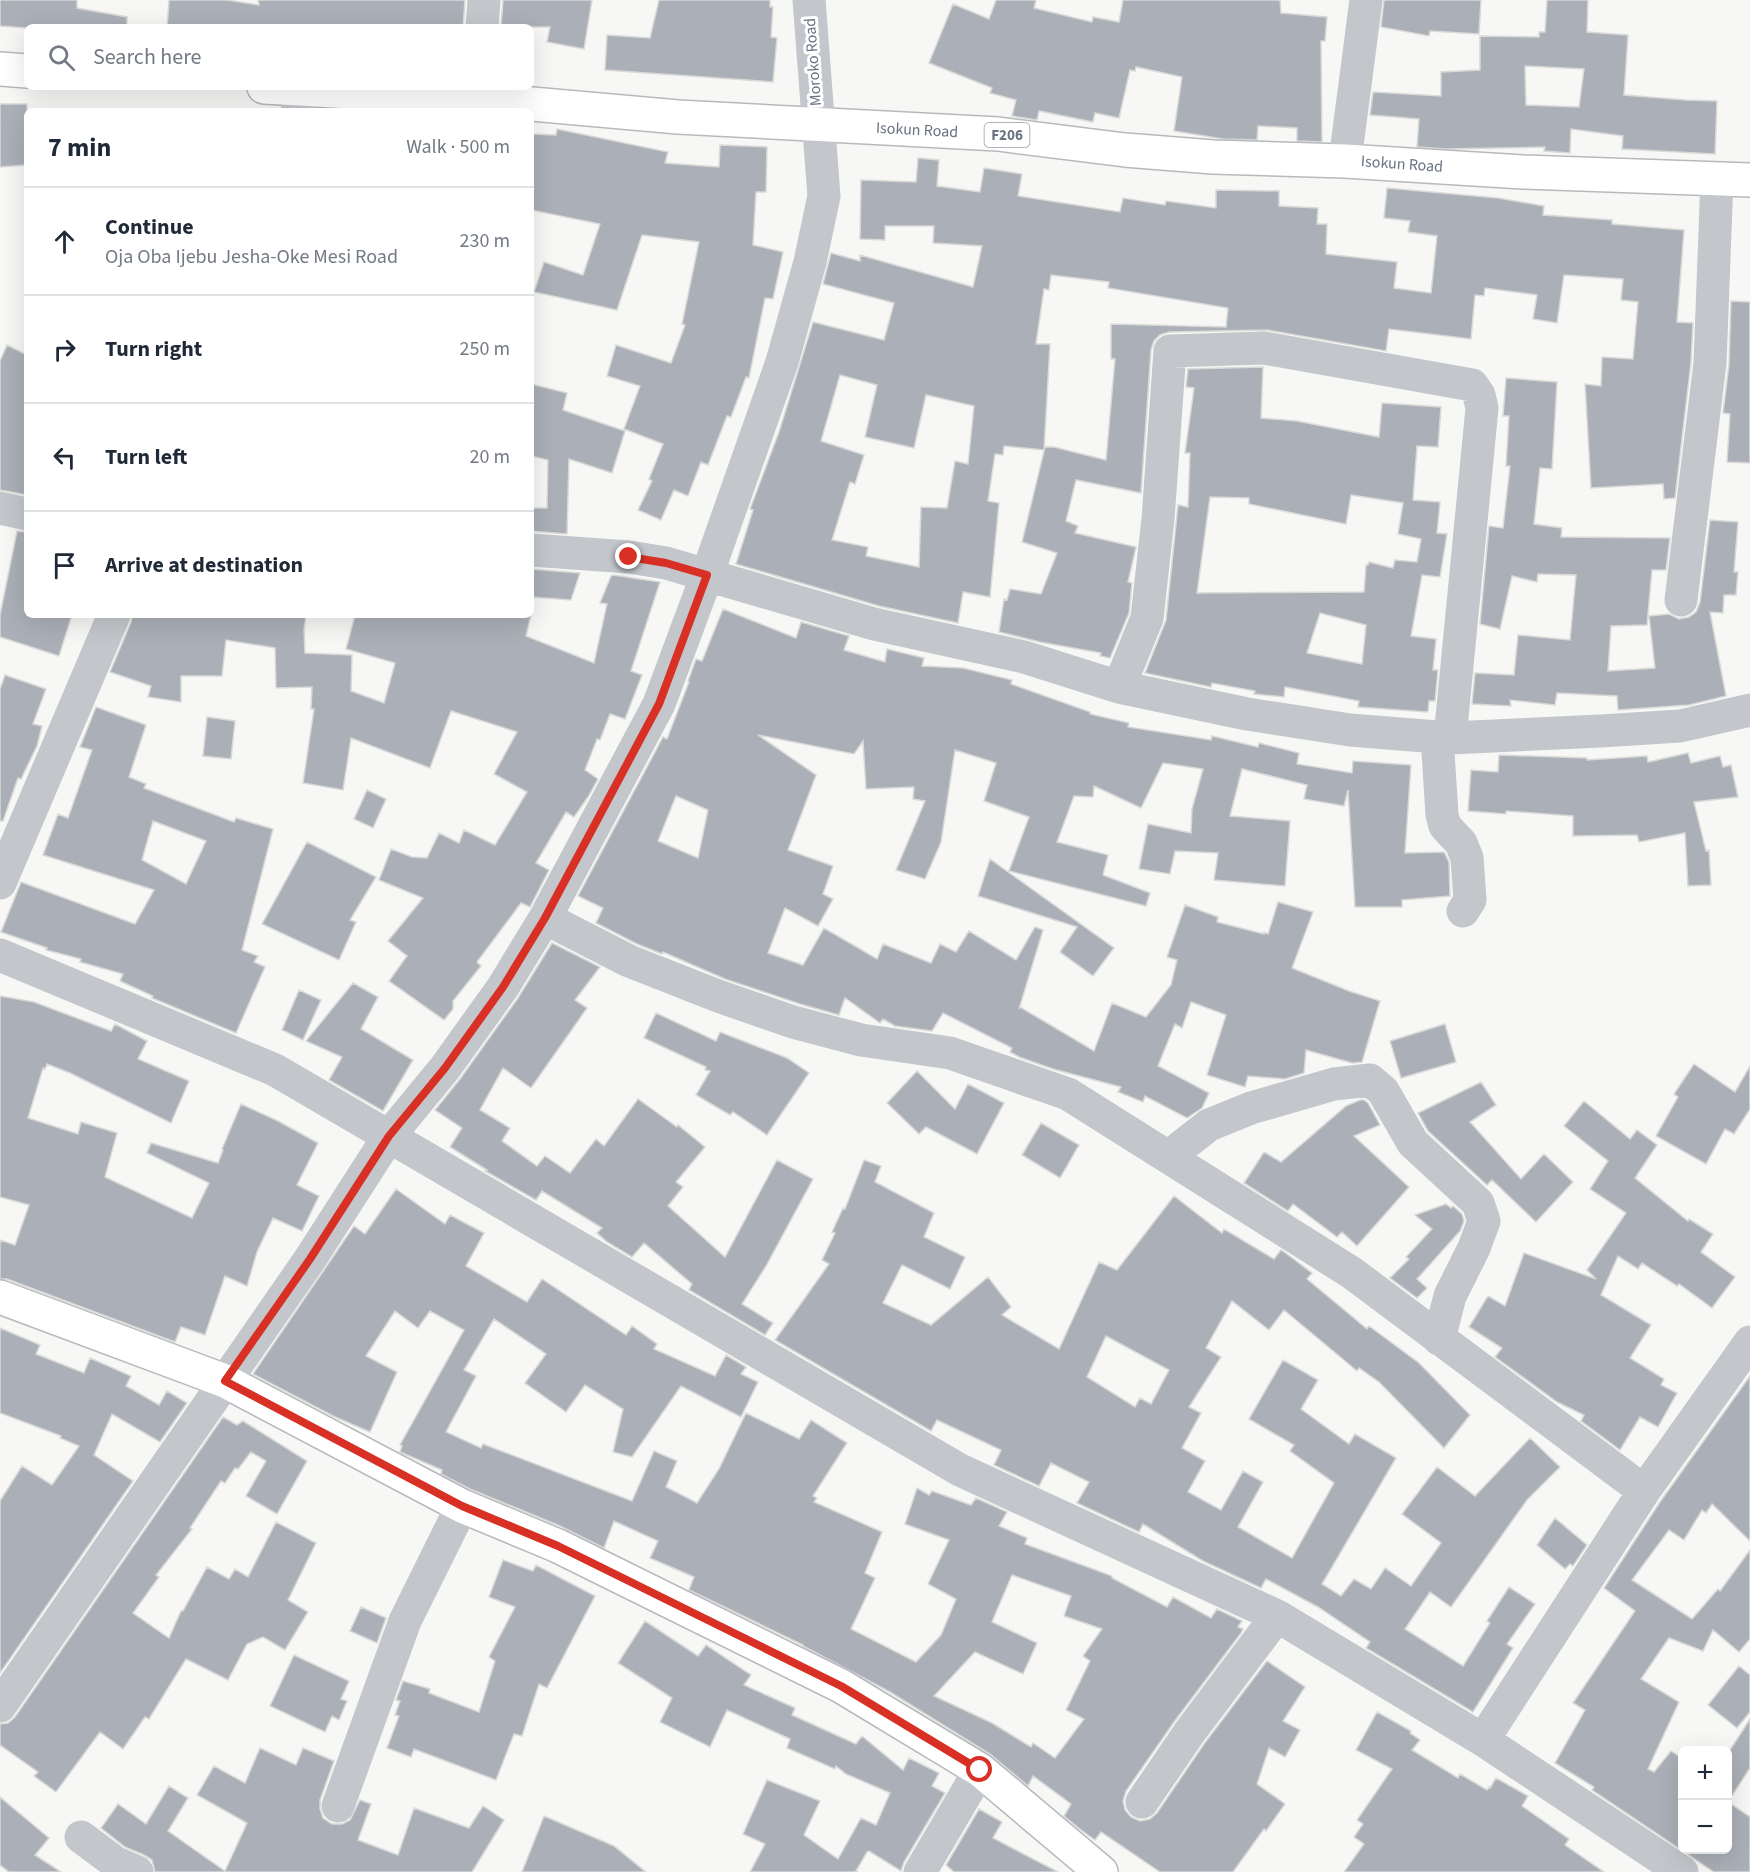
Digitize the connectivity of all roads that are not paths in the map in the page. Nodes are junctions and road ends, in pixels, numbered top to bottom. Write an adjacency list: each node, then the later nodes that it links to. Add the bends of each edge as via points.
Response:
1 (484, 0): 4 (street)
2 (809, 0): 10 (street, Moroko Road)
3 (1366, 0): 11 (street)
4 (482, 24)
5 (0, 69): 6 (main road)
6 (24, 71)
7 (273, 90): 9 (main road, Isokun Road / F206)
8 (477, 93): 9 (main road, Isokun Road / F206); 10 (main road, Isokun Road / F206, via 678,117)
9 (301, 100)
10 (818, 124): 11 (main road, Isokun Road / F206, via 998,134 1169,154); 17 (street, Moroko Road, via 824,196 810,262 782,362)
11 (1346, 161): 12 (main road, Isokun Road / F206)
12 (1717, 179): 13 (main road, Isokun Road / F206); 18 (street, via 1710,363)
13 (1750, 180)
14 (0, 508): 15 (street)
15 (24, 513)
16 (534, 550): 17 (street, via 629,557)
17 (707, 575): 20 (street, via 874,624 1024,657); 25 (street, Moroko Road, via 659,704)
18 (1681, 600)
19 (113, 618): 23 (street)
20 (1119, 687): 22 (street, via 1247,714 1350,730); 22 (street, via 1146,618 1158,519 1170,351 1264,348 1472,385 1479,395 1482,408)
21 (1750, 710): 22 (street, via 1680,726)
22 (1444, 737): 24 (street, via 1442,815 1467,858 1470,900)
23 (0, 883)
24 (1463, 911)
25 (545, 918): 27 (street, Moroko Road, via 503,987 445,1068); 28 (street, via 629,961 793,1022 861,1040 950,1053 1068,1094)
26 (0, 955): 27 (street, via 275,1070)
27 (389, 1136): 32 (street, Moroko Road); 35 (street, via 960,1470)
28 (1168, 1157): 30 (street, via 1352,1273); 30 (street, via 1209,1125 1251,1108 1334,1084 1370,1080 1383,1090 1413,1143 1478,1203 1484,1221 1450,1296)
29 (0, 1297): 32 (main road)
30 (1439, 1339): 33 (street)
31 (1750, 1342): 33 (street)
32 (225, 1381): 34 (main road); 36 (street, Moroko Road)
33 (1644, 1491): 37 (street)
34 (462, 1506): 38 (main road, via 558,1546 841,1686); 40 (street, via 405,1621)
35 (1277, 1616): 37 (street); 39 (street, via 1188,1733)
36 (2, 1697)
37 (1483, 1740): 45 (street)
38 (980, 1770): 41 (main road); 44 (street)
39 (1142, 1802)
40 (338, 1806)
41 (1090, 1869)
42 (85, 1872): 43 (street, via 81,1837 116,1863)
43 (137, 1872)
44 (920, 1872)
45 (1682, 1872)

